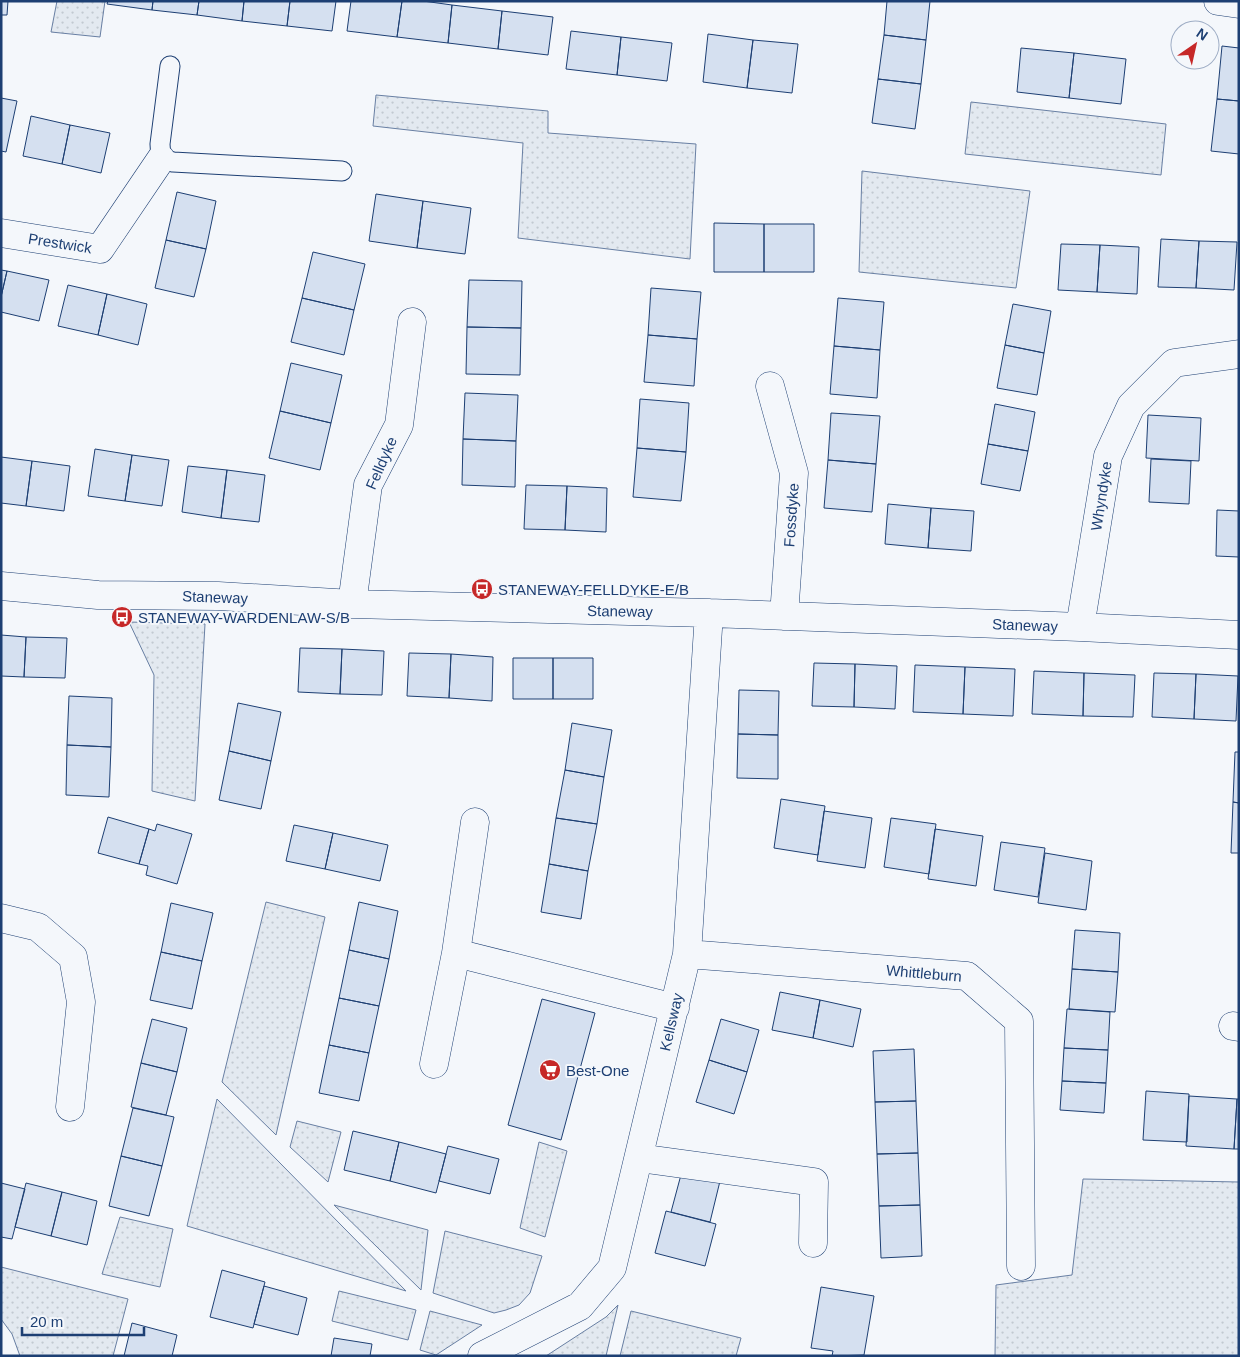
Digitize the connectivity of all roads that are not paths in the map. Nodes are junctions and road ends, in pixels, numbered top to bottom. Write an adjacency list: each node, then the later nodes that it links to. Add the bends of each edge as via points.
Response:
1 (1218, 1): 2 (street)
2 (1239, 4)
3 (170, 66): 4 (lane)
4 (161, 159): 5 (lane); 6 (street, Prestwick, via 100,249)
5 (342, 171)
6 (1, 234)
7 (412, 322): 11 (street, Felldyke, via 399,425 368,486)
8 (1239, 354): 14 (street, Whyndyke, via 1174,363 1131,406 1108,456)
9 (770, 386): 13 (street, Fossdyke, via 794,473)
10 (1, 586): 11 (street, Staneway, via 98,594 218,596)
11 (352, 604): 12 (street, Staneway)
12 (709, 613): 13 (street, Staneway); 19 (street, Kellsway)
13 (784, 616): 14 (street, Staneway)
14 (1080, 626): 15 (street, Staneway)
15 (1239, 635)
16 (476, 822): 18 (street)
17 (1, 918): 22 (street, via 38,927 73,957 81,1002)
18 (456, 953): 20 (street); 21 (street)
19 (687, 954): 20 (street, Kellsway); 25 (street, Whittleburn, via 968,976 1019,1021)
20 (675, 1008): 23 (street, Kellsway)
21 (434, 1064)
22 (70, 1107)
23 (639, 1158): 24 (street, via 814,1182); 26 (street, Kellsway, via 612,1268 580,1306)
24 (813, 1243)
25 (1021, 1266)
26 (482, 1356)

